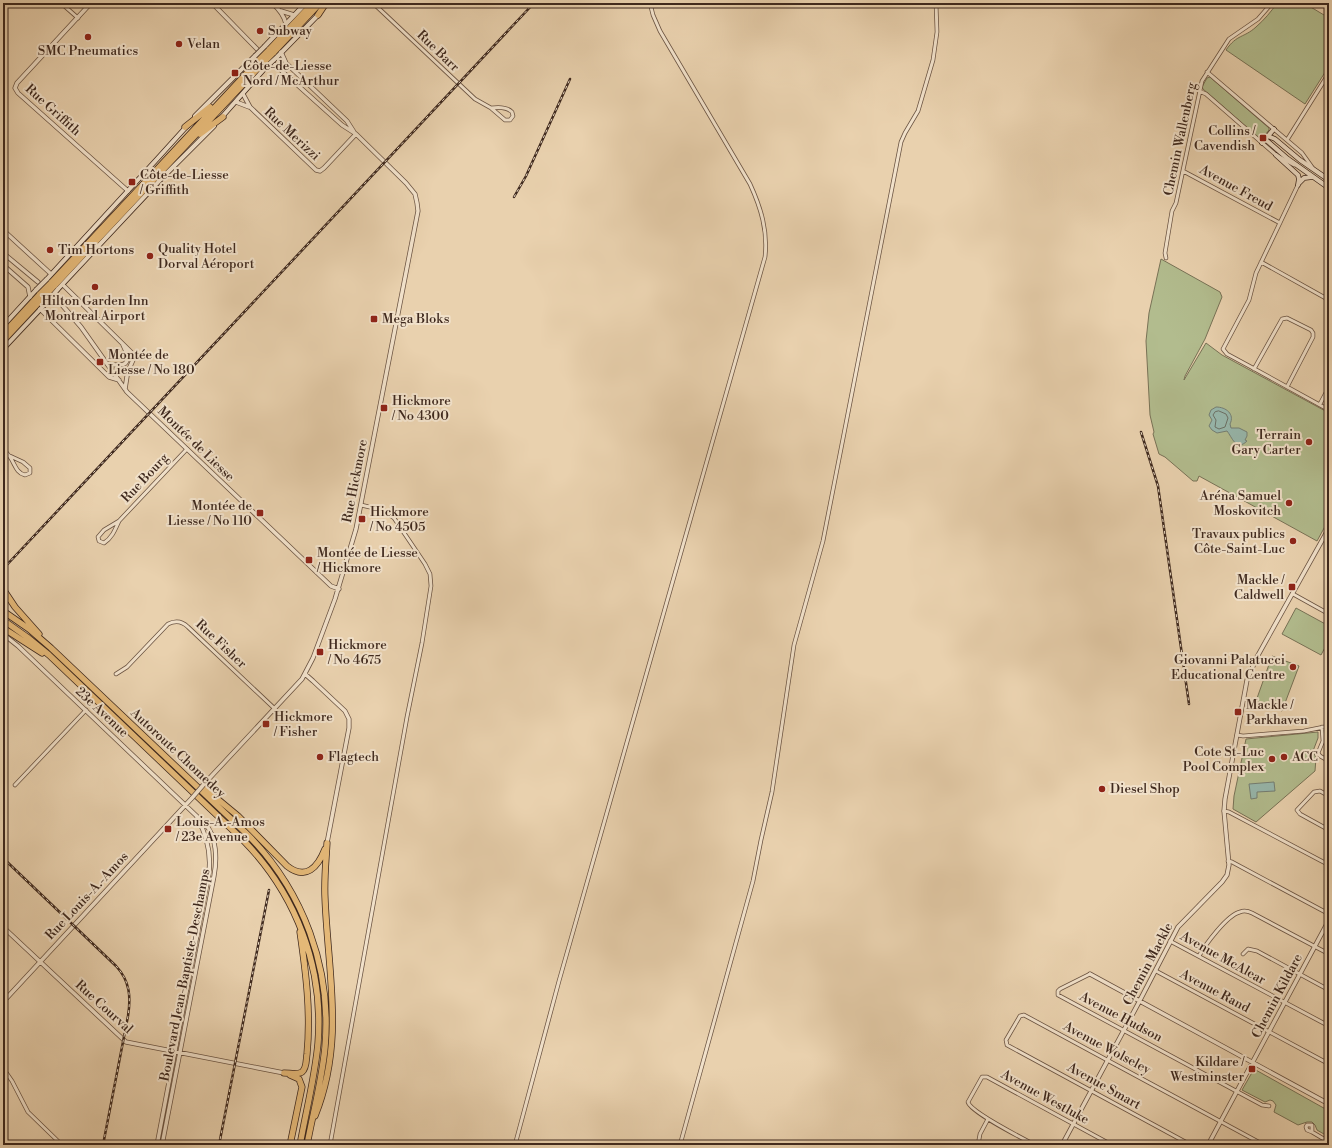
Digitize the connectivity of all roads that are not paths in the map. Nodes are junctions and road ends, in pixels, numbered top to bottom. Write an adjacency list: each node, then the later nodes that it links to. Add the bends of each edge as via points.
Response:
1 (61, 3): 17 (street)
2 (91, 3): 17 (street, Rue Griffith)
3 (212, 3): 19 (street)
4 (272, 3): 14 (street)
5 (306, 3): 15 (main road)
6 (313, 3): 20 (highway)
7 (320, 3): 20 (highway)
8 (326, 3): 16 (highway)
9 (330, 3): 16 (main road)
10 (374, 3): 31 (street, Rue Barr, via 475,99)
11 (650, 3): 161 (street, via 660,32 753,191 761,210 766,241 765,257)
12 (936, 3): 162 (street, via 937,32 933,60 918,111 901,142 823,541 792,652 772,792 753,881)
13 (1272, 3): 24 (street, Chemin Wallenberg, via 1255,21 1229,39)
14 (280, 11): 15 (street); 18 (street)
15 (294, 15): 18 (main road)
16 (318, 15): 21 (main road)
17 (78, 18): 47 (street, Rue Griffith, via 17,83 15,89)
18 (286, 24): 20 (main road)
19 (258, 49)
20 (271, 51): 21 (main road); 22 (highway, bridge); 22 (main road, bridge)
21 (281, 52): 35 (street, via 286,63 346,121)
22 (261, 62): 27 (highway); 28 (main road); 33 (main road); 38 (highway)
23 (274, 64): 35 (street, via 342,125)
24 (1207, 72): 26 (street, Chemin Wallenberg); 34 (street)
25 (1329, 73): 37 (street)
26 (1199, 91): 36 (street); 41 (street, Chemin Wallenberg)
27 (229, 92): 33 (highway); 58 (highway)
28 (243, 94): 29 (main road); 30 (street, Rue Merizzi)
29 (236, 102): 30 (street, Rue Merizzi); 32 (main road)
30 (250, 107): 35 (street, Rue Merizzi, via 318,170 324,168)
31 (491, 108): 31 (street, Rue Barr, via 504,120 509,120 513,116 510,110)
32 (223, 117): 38 (highway); 59 (main road)
33 (185, 127): 47 (main road)
34 (1274, 129): 36 (main road); 37 (street)
35 (356, 134): 83 (street, Rue Hickmore, via 409,186 418,208)
36 (1265, 139): 39 (street); 40 (main road, via 1275,139); 42 (main road)
37 (1287, 140): 40 (street, via 1304,155)
38 (178, 152): 58 (highway)
39 (1276, 155): 42 (street); 45 (main road, via 1298,175)
40 (1313, 169): 44 (main road)
41 (1183, 171): 48 (street, Avenue Freud); 53 (street, Chemin Wallenberg, via 1171,219)
42 (1304, 171): 43 (main road)
43 (1312, 177): 45 (main road, via 1304,178); 46 (main road)
44 (1329, 180)
45 (1298, 185): 48 (street)
46 (1329, 188)
47 (128, 191): 56 (main road)
48 (1280, 223): 54 (street)
49 (3, 226): 51 (street)
50 (3, 230): 51 (street)
51 (14, 240): 56 (street)
52 (3, 253): 57 (street)
53 (1166, 258)
54 (1261, 262): 63 (street); 71 (street, via 1254,276 1249,300 1223,348)
55 (3, 265): 61 (street, via 28,288)
56 (51, 274): 58 (main road)
57 (38, 282)
58 (53, 284): 59 (main road); 60 (highway, bridge); 60 (main road, bridge)
59 (63, 285): 68 (street)
60 (42, 295): 61 (main road); 64 (main road); 66 (highway); 67 (highway)
61 (30, 297): 65 (main road)
62 (56, 298): 70 (street, Montée de Liesse)
63 (1329, 300)
64 (40, 309): 69 (main road); 74 (street, via 110,378)
65 (3, 326)
66 (3, 334)
67 (3, 341)
68 (123, 344): 70 (street, via 127,355 126,363 120,366); 72 (street, via 133,354 133,363)
69 (3, 349)
70 (107, 364): 73 (street, Montée de Liesse)
71 (1254, 369): 75 (street); 75 (street, via 1281,319 1287,318 1311,330 1313,337)
72 (128, 370): 73 (street); 77 (street)
73 (112, 371): 74 (street, Montée de Liesse)
74 (119, 380): 77 (street, Montée de Liesse)
75 (1287, 386): 78 (street)
76 (1329, 387): 78 (street)
77 (125, 389): 81 (street, Montée de Liesse)
78 (1320, 404): 79 (street)
79 (1329, 410)
80 (3, 449): 82 (street)
81 (187, 449): 84 (street, Rue Bourg); 87 (street, Montée de Liesse, via 331,586)
82 (10, 456): 82 (street, via 21,473 25,476 30,473 30,468 23,462)
83 (361, 505): 87 (street, Rue Hickmore); 160 (street, via 382,510 394,518 425,564 430,574 431,586)
84 (119, 521): 84 (street, Rue Bourg, via 102,532 98,537 99,541 104,543 109,540)
85 (1329, 528): 88 (street, Chemin Mackle)
86 (3, 589): 94 (highway, via 15,607)
87 (339, 589): 97 (street, Rue Hickmore)
88 (1292, 594): 90 (street); 102 (street, Chemin Mackle, via 1250,672)
89 (3, 611): 94 (highway, Autoroute Chomedey)
90 (1329, 614)
91 (3, 620): 95 (highway, Autoroute Chomedey)
92 (3, 628): 95 (highway)
93 (3, 634): 99 (street, 23e Avenue)
94 (55, 652): 104 (highway, Autoroute Chomedey)
95 (62, 667): 116 (highway, Autoroute Chomedey, via 248,844 274,876)
96 (116, 674): 98 (street, Rue Fisher, via 127,667 168,624 179,621)
97 (305, 674): 98 (street, Rue Hickmore); 111 (street, via 344,709 350,719)
98 (275, 709): 107 (street, Rue Hickmore, bridge)
99 (86, 710): 105 (street); 107 (street, 23e Avenue)
100 (1329, 726): 101 (street)
101 (1322, 727): 102 (street, via 1304,731); 103 (street, via 1323,741 1318,754)
102 (1237, 735): 108 (street, Chemin Mackle)
103 (1329, 761)
104 (172, 762): 111 (highway, via 233,812 292,869 302,872 313,868 321,860); 151 (highway, Autoroute Chomedey, via 265,853 286,883 309,929 322,975 326,1024 323,1059)
105 (15, 785)
106 (1329, 796): 110 (street, via 1320,791 1314,792 1298,808 1298,813)
107 (186, 805): 109 (street, Boulevard Jean-Baptiste-Deschamps); 123 (street, Rue Louis-A.-Amos)
108 (1224, 811): 112 (street, Chemin Mackle); 113 (street)
109 (194, 814): 135 (street, Boulevard Jean-Baptiste-Deschamps, via 208,842 210,868); 136 (street, Boulevard Jean-Baptiste-Deschamps, via 209,829 216,864)
110 (1329, 830)
111 (327, 843): 151 (highway, via 325,898 333,1004 332,1042 324,1095)
112 (1228, 861): 114 (street); 118 (street, Chemin Mackle, via 1225,878 1180,924)
113 (1329, 865)
114 (1329, 914)
115 (1329, 920): 119 (street, Chemin Kildare)
116 (299, 922): 141 (highway, via 308,992 306,1066 298,1073); 158 (highway, Autoroute Chomedey, via 314,972 319,1023 314,1070)
117 (3, 927): 123 (street, Rue Courval)
118 (1170, 941): 122 (street, Avenue McAlear); 124 (street, Chemin Mackle)
119 (1315, 947): 121 (street); 122 (street, via 1244,911 1234,915 1211,937); 126 (street, Chemin Kildare)
120 (1243, 954): 126 (street, via 1246,950 1252,949)
121 (1329, 954)
122 (1199, 956): 130 (street, Avenue McAlear)
123 (40, 962): 129 (street, Rue Louis-A.-Amos); 135 (street, Rue Courval, via 130,1044)
124 (1156, 970): 128 (street, Chemin Mackle); 133 (street, Avenue Rand)
125 (1090, 974): 128 (street); 132 (street, Avenue Hudson, via 1060,989 1059,995)
126 (1300, 974): 127 (street); 130 (street, Chemin Kildare)
127 (1329, 990)
128 (1140, 1001): 132 (street, Chemin Mackle); 138 (street)
129 (3, 1002)
130 (1284, 1002): 131 (street, Avenue McAlear); 133 (street, Chemin Kildare)
131 (1329, 1026)
132 (1124, 1031): 137 (street, Chemin Mackle); 143 (street, Avenue Hudson)
133 (1269, 1032): 138 (street, Chemin Kildare); 139 (street, Avenue Rand)
134 (1007, 1045): 137 (street, Avenue Wolseley, via 1006,1040 1018,1018 1024,1015); 142 (street, Avenue Smart)
135 (175, 1052): 136 (street, Rue Courval); 145 (street, Boulevard Jean-Baptiste-Deschamps)
136 (180, 1053): 141 (street, Rue Courval); 147 (street, Boulevard Jean-Baptiste-Deschamps)
137 (1108, 1060): 142 (street, Chemin Mackle); 149 (street, Avenue Wolseley)
138 (1252, 1062): 143 (street, Chemin Kildare); 144 (street)
139 (1329, 1064)
140 (3, 1068): 154 (street, via 28,1112)
141 (284, 1073): 157 (highway, via 298,1078 302,1085)
142 (1092, 1091): 150 (street, Chemin Mackle); 167 (street, Avenue Smart)
143 (1236, 1092): 146 (street, Avenue Hudson); 149 (street, Chemin Kildare)
144 (1329, 1104)
145 (165, 1106): 147 (street); 155 (street, Boulevard Jean-Baptiste-Deschamps)
146 (1269, 1106)
147 (170, 1107): 156 (street, Boulevard Jean-Baptiste-Deschamps)
148 (988, 1119): 150 (street, Avenue Westluke, via 968,1104 982,1077 987,1077); 163 (street, via 980,1134); 164 (street)
149 (1221, 1121): 168 (street, Chemin Kildare); 169 (street, Avenue Wolseley)
150 (1074, 1124): 165 (street, Chemin Mackle); 166 (street, Avenue Westluke)
151 (310, 1130): 159 (highway, Autoroute Chomedey)
152 (1312, 1132): 153 (street)
153 (1329, 1142)
154 (62, 1145)
155 (157, 1145)
156 (162, 1145)
157 (290, 1145)
158 (300, 1145)
159 (307, 1145)
160 (330, 1145)
161 (515, 1145)
162 (680, 1145)
163 (978, 1145)
164 (1035, 1145)
165 (1062, 1145)
166 (1112, 1145)
167 (1191, 1145)
168 (1208, 1145)
169 (1264, 1145)

